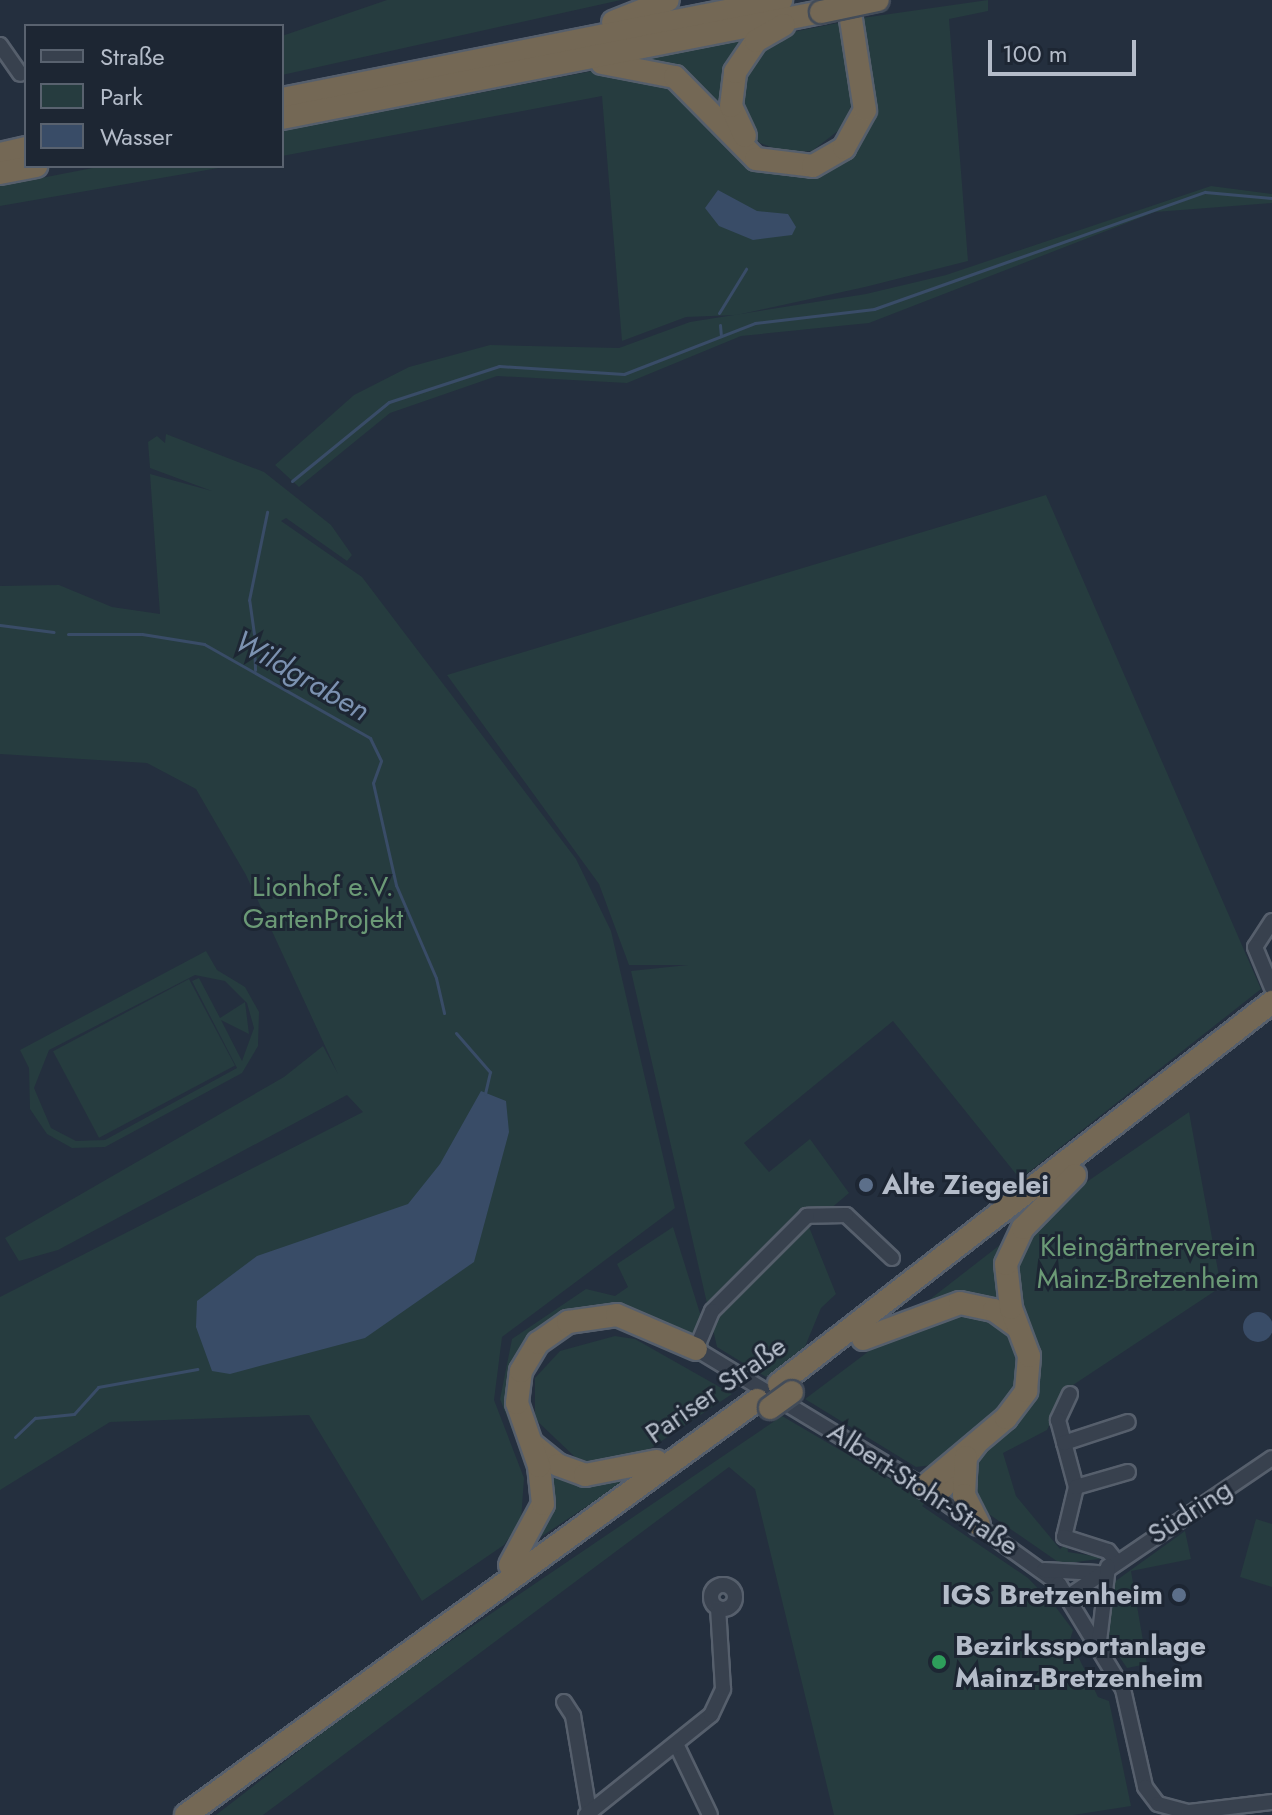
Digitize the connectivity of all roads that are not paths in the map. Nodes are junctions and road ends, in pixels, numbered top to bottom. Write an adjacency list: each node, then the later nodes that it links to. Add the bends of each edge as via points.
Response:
1 (668, 0): 7 (highway)
2 (781, 0): 7 (highway)
3 (878, 0): 5 (highway, bridge)
4 (850, 10): 5 (highway, via 859,89 849,125 816,154 773,155 753,144 734,117 735,72 766,34); 7 (highway, via 867,89 863,118 835,155 802,168 746,152 703,98 664,72)
5 (821, 12): 7 (highway)
6 (0, 45): 8 (street)
7 (567, 51): 9 (highway); 10 (highway)
8 (20, 74)
9 (284, 99)
10 (284, 118)
11 (24, 148): 12 (highway)
12 (0, 154)
13 (26, 168): 14 (highway)
14 (0, 173)
15 (1272, 921): 16 (street, via 1257,939 1261,970)
16 (1272, 988)
17 (1272, 1002): 24 (highway, Pariser Straße)
18 (1272, 1019): 19 (highway, Pariser Straße)
19 (1075, 1175): 21 (highway, via 1030,1220 1009,1253 1007,1291); 22 (highway, Pariser Straße)
20 (892, 1258): 23 (street, via 846,1215 807,1216 712,1311)
21 (1018, 1328): 22 (highway, via 994,1310 960,1303); 30 (highway, via 1029,1356 1026,1391)
22 (863, 1339): 24 (highway, Pariser Straße)
23 (696, 1349): 28 (highway, via 617,1315 558,1327 532,1350 519,1380 519,1414); 34 (street, Albert-Stohr-Straße)
24 (785, 1388): 26 (highway, Pariser Straße, bridge)
25 (1070, 1394): 29 (street, via 1058,1420)
26 (763, 1404): 31 (highway, Pariser Straße); 49 (highway, Pariser Straße)
27 (1128, 1422): 29 (street)
28 (531, 1443): 31 (highway, via 566,1470 596,1476); 39 (highway, via 542,1479 541,1517 522,1552)
29 (1064, 1443): 35 (street)
30 (971, 1451): 34 (highway, via 943,1487); 36 (highway, via 964,1495)
31 (683, 1452): 39 (highway, Pariser Straße)
32 (1272, 1458): 37 (street, Südring)
33 (1128, 1472): 35 (street)
34 (924, 1487): 36 (street, Albert-Stohr-Straße)
35 (1076, 1487): 37 (street, via 1064,1537 1108,1551)
36 (979, 1524): 38 (street, Albert-Stohr-Straße)
37 (1107, 1567): 38 (street); 40 (street, Südring); 42 (street, via 1098,1602)
38 (1044, 1570): 40 (street, Albert-Stohr-Straße)
39 (485, 1592): 48 (highway, Pariser Straße)
40 (1069, 1596): 42 (street, Albert-Stohr-Straße)
41 (718, 1608): 44 (street, via 723,1689 711,1715)
42 (1099, 1645): 46 (street, Albert-Stohr-Straße, via 1131,1726)
43 (564, 1702): 47 (street, via 573,1716)
44 (677, 1746): 47 (street); 50 (street)
45 (1272, 1802): 46 (street, via 1188,1812)
46 (1153, 1809)
47 (587, 1814)
48 (186, 1815)
49 (206, 1815)
50 (710, 1815)

